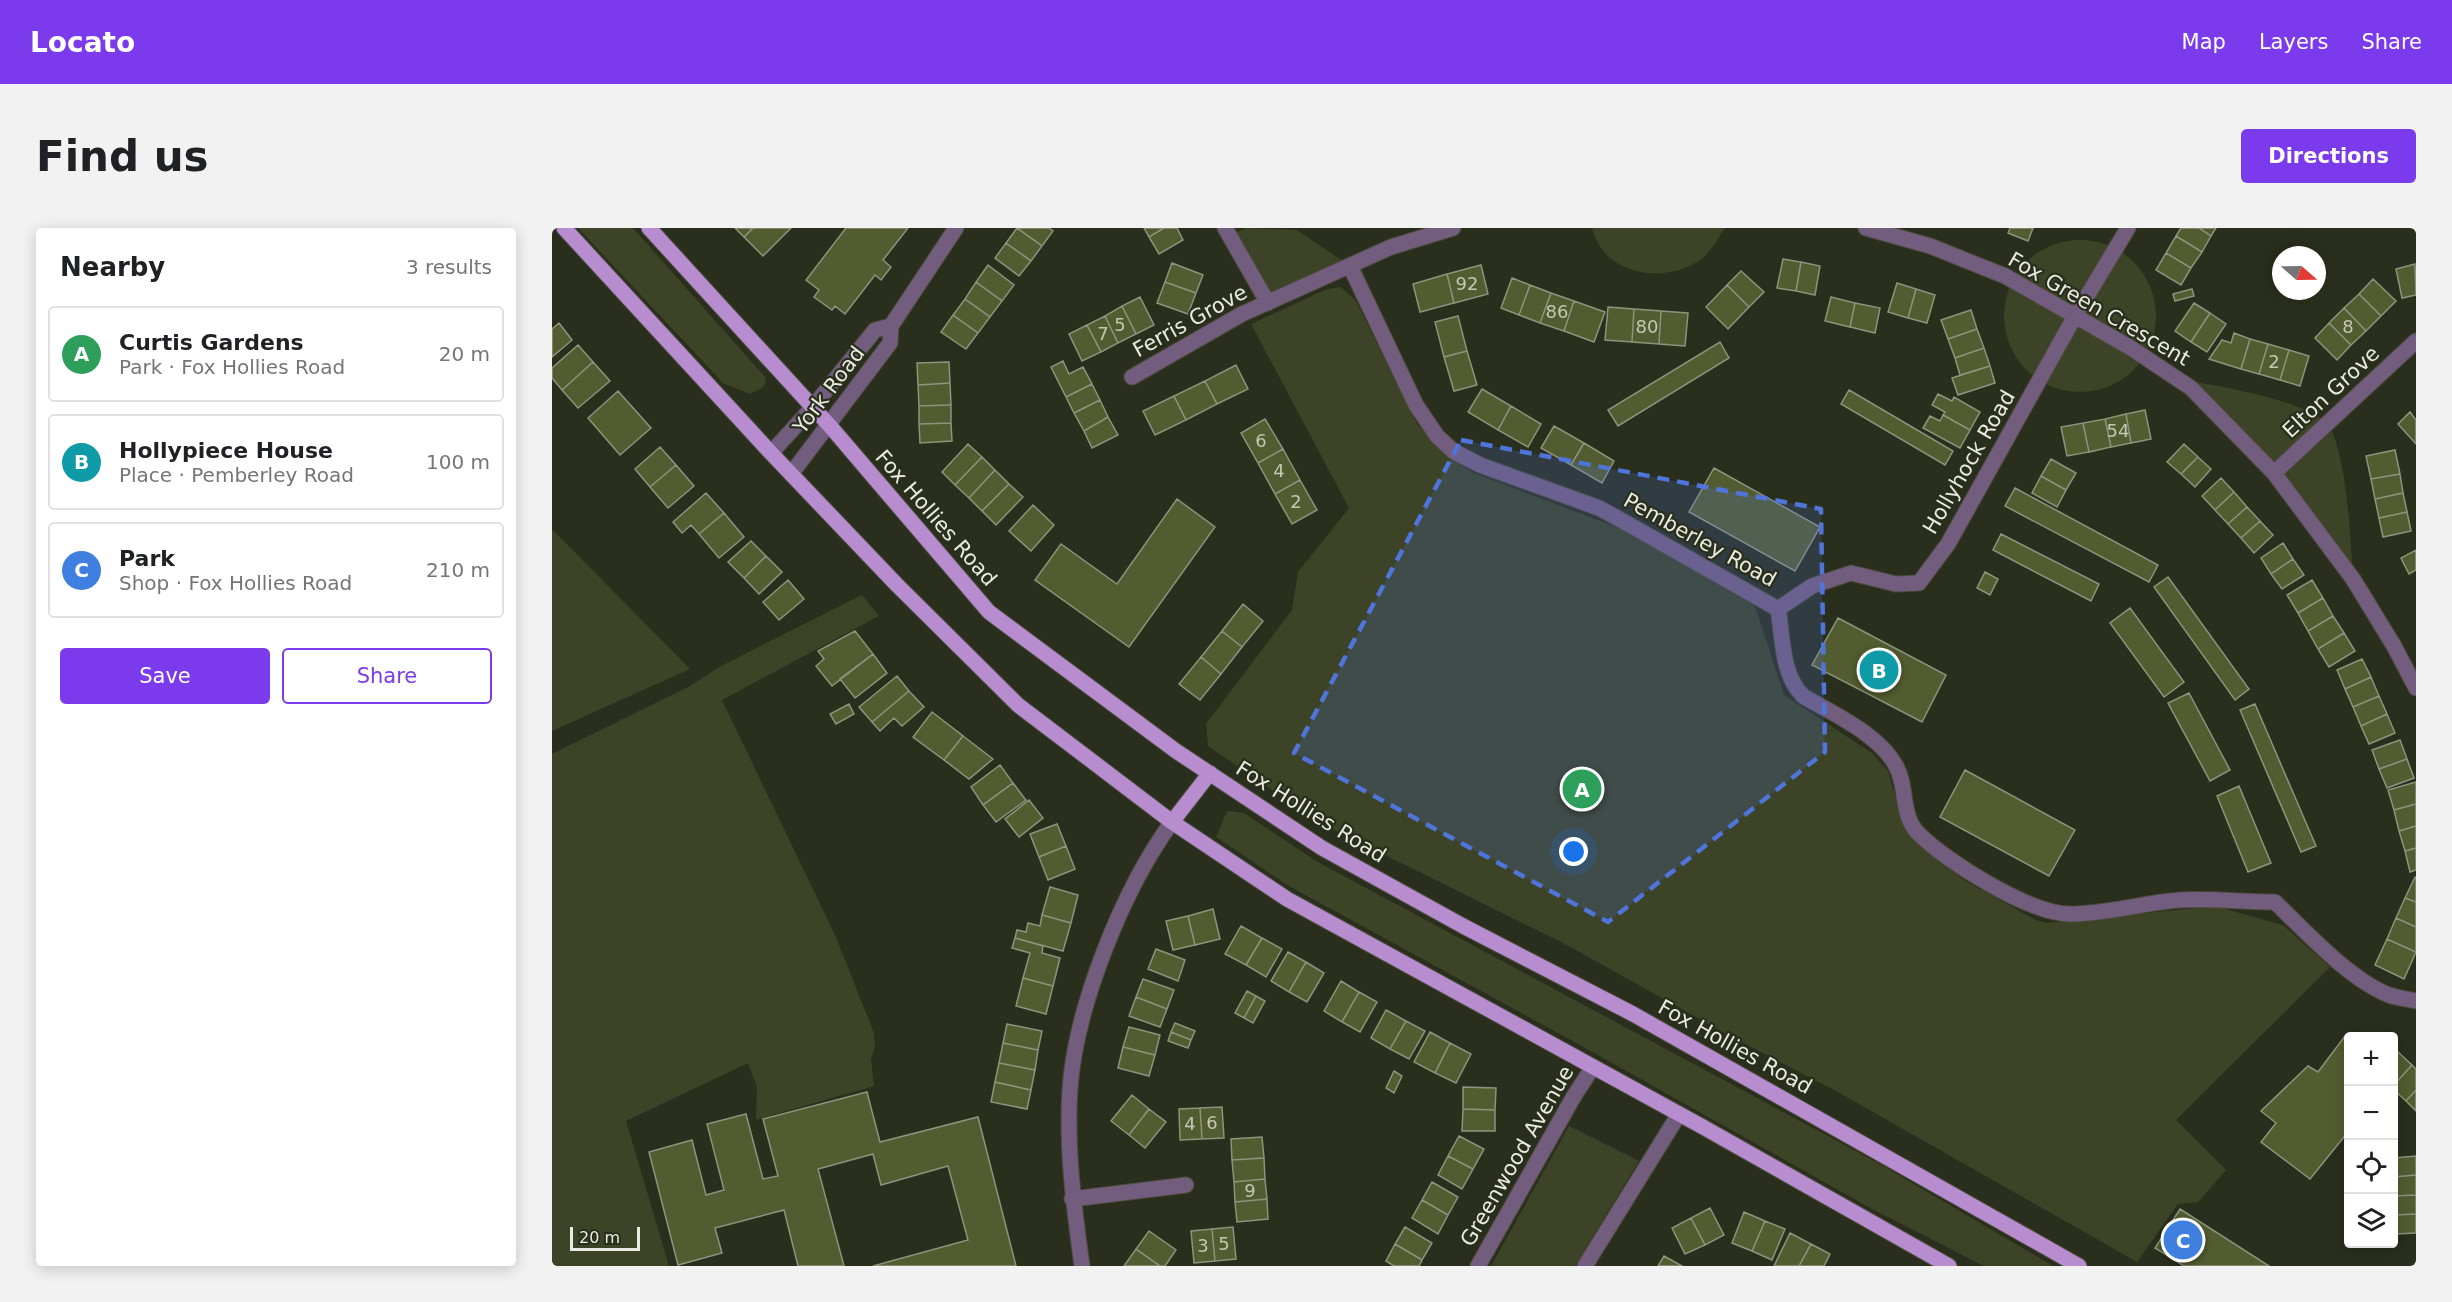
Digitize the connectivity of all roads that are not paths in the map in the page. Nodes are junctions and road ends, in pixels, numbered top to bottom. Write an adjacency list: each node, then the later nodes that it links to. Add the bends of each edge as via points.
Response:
1 (564, 228): 16 (main road)
2 (649, 228): 14 (main road, Fox Hollies Road)
3 (956, 228): 11 (street, York Road)
4 (1226, 228): 9 (street)
5 (1453, 228): 8 (street, via 1391,247)
6 (1866, 228): 10 (street, Fox Green Crescent, via 1930,246 2005,276)
7 (2128, 228): 10 (street, Hollyhock Road)
8 (1350, 266): 9 (street); 19 (street, Pemberley Road, via 1416,405 1437,436 1453,451 1480,465 1599,508)
9 (1268, 303): 13 (street, Ferris Grove)
10 (2075, 316): 17 (street, Fox Green Crescent, via 2191,388); 19 (street, Hollyhock Road, via 1948,544 1918,583 1896,584 1851,573 1812,586)
11 (891, 326): 14 (street, York Road, via 875,330); 15 (street, York Road, via 890,343)
12 (2416, 341): 17 (street, Elton Grove)
13 (1132, 377)
14 (812, 408): 15 (main road, Fox Hollies Road); 16 (street, York Road)
15 (830, 426): 18 (street, York Road); 21 (main road, Fox Hollies Road, via 989,612)
16 (771, 453): 18 (main road)
17 (2274, 473): 20 (street, Fox Green Crescent, via 2353,579)
18 (791, 474): 22 (main road, via 1018,705)
19 (1778, 609): 23 (street, Pemberley Road, via 1793,687 1882,744 1899,774 1909,820 1918,833 1984,880 2039,909 2069,914 2181,900 2275,902 2329,953 2376,989)
20 (2416, 688)
21 (1210, 773): 22 (main road); 32 (main road, Fox Hollies Road, via 1322,848 1634,1014)
22 (1172, 822): 24 (main road, via 1287,899); 27 (street, via 1134,886 1098,963 1070,1088)
23 (2416, 1001)
24 (1593, 1067): 25 (main road); 29 (street, Greenwood Avenue)
25 (1679, 1114): 30 (street); 31 (main road)
26 (1186, 1185): 27 (street)
27 (1072, 1199): 28 (street)
28 (1082, 1266)
29 (1478, 1266)
30 (1585, 1266)
31 (1949, 1266)
32 (2079, 1266)

